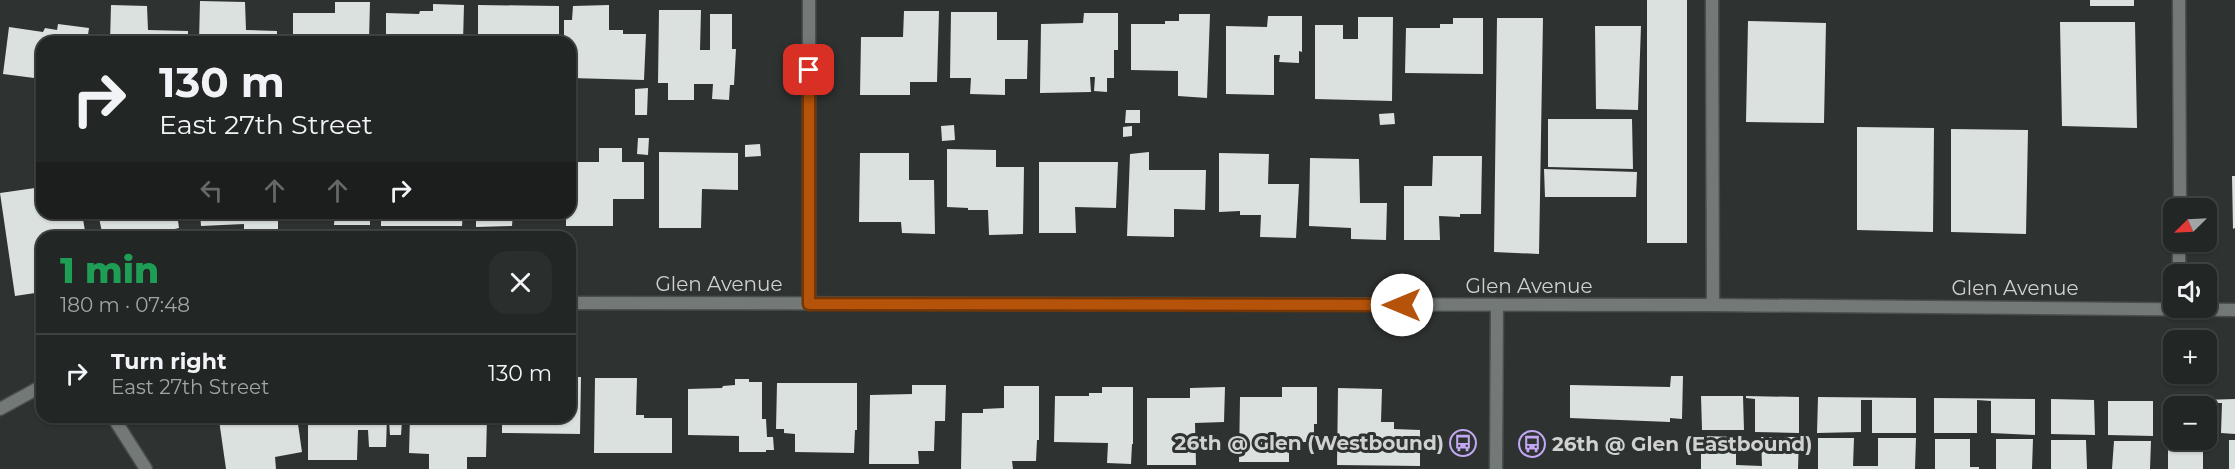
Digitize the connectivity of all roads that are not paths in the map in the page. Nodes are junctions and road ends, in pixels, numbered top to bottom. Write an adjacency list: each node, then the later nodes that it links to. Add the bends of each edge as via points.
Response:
1 (809, 0): 6 (street)
2 (1712, 0): 8 (street)
3 (2179, 0): 4 (street)
4 (2180, 198)
5 (576, 303): 6 (street, Glen Avenue)
6 (809, 304): 7 (street, Glen Avenue)
7 (1497, 305): 8 (street, Glen Avenue); 16 (street)
8 (1713, 305): 9 (street, Glen Avenue)
9 (2163, 308)
10 (2217, 309): 11 (street, Glen Avenue)
11 (2235, 310)
12 (36, 389): 13 (street)
13 (0, 410)
14 (117, 423): 15 (street)
15 (146, 469)
16 (1496, 469)

